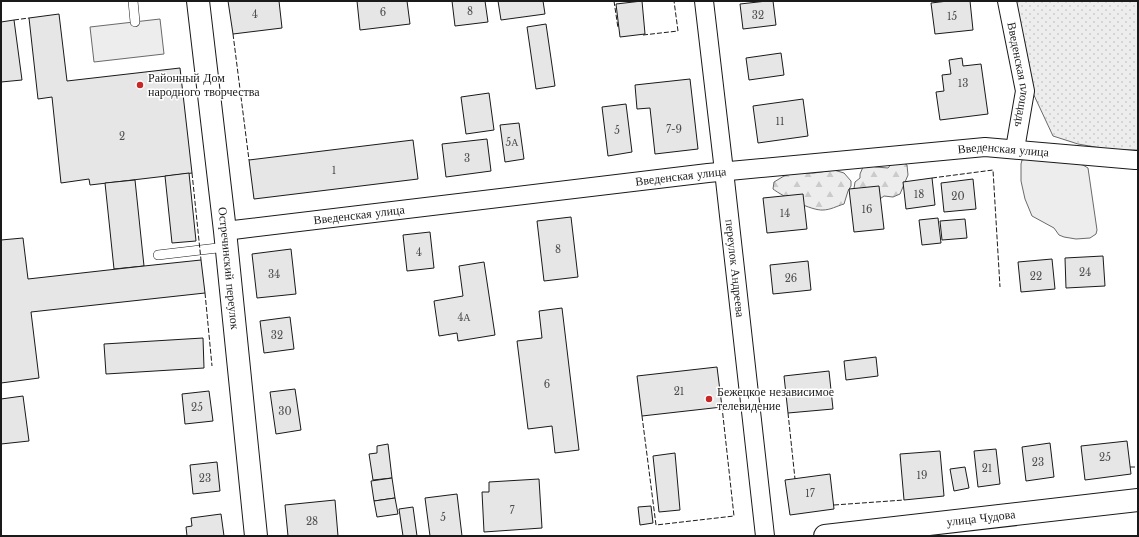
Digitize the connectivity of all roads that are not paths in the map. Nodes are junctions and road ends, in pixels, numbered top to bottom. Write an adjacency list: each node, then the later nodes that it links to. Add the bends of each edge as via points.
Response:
1 (133, 1): 5 (lane)
2 (198, 1): 9 (street, Остречинский переулок)
3 (704, 1): 8 (street, переулок Андреева)
4 (1007, 1): 6 (street, Введенская площадь, via 1025,91)
5 (135, 22)
6 (1015, 149): 7 (street, Введенская улица); 8 (street, Введенская улица, via 985,146)
7 (1138, 160)
8 (724, 171): 9 (street, Введенская улица); 13 (street, переулок Андреева)
9 (226, 239): 10 (lane); 12 (street, Остречинский переулок)
10 (158, 255)
11 (1138, 500): 14 (street, улица Чудова)
12 (256, 536)
13 (764, 536)
14 (825, 536)

